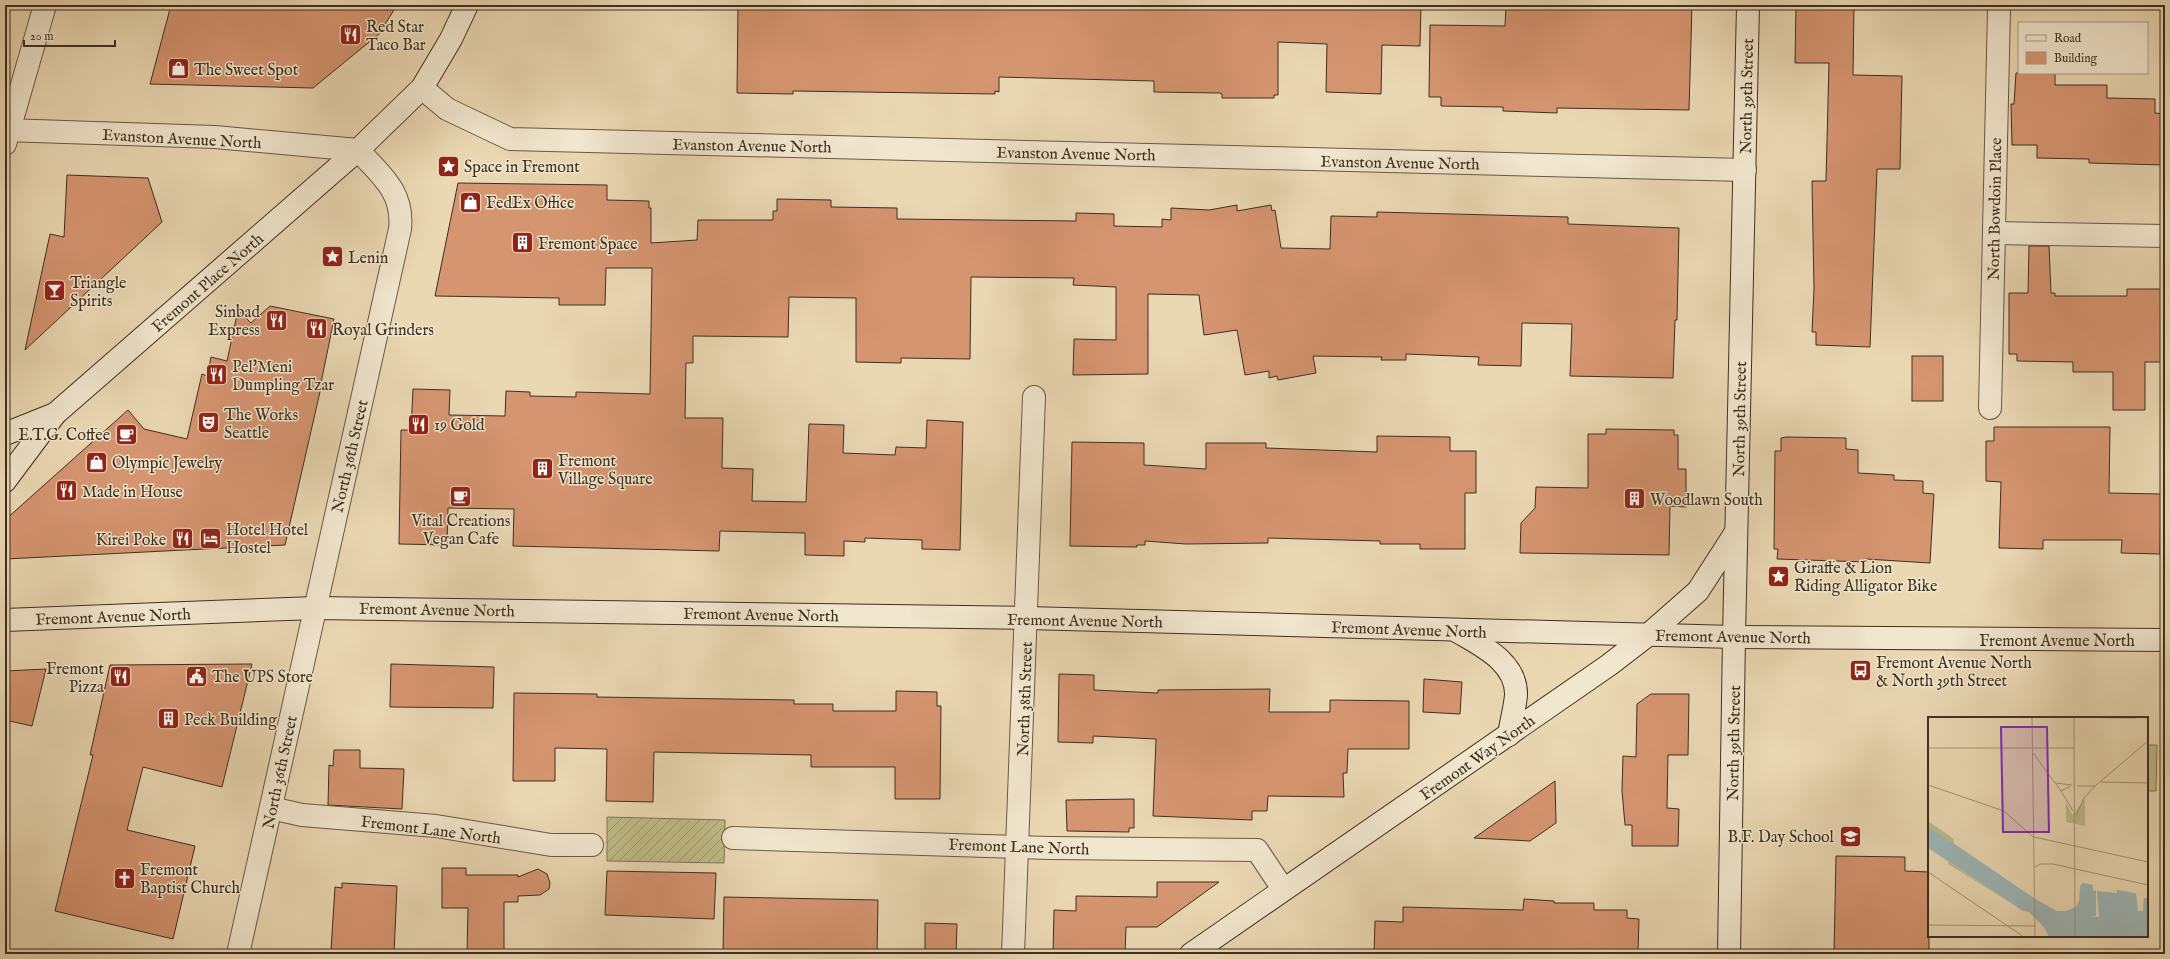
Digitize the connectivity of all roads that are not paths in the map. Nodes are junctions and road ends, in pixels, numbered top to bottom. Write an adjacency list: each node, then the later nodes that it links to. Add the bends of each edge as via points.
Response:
1 (45, 5): 6 (street)
2 (467, 5): 5 (street, via 451,39)
3 (1748, 5): 8 (street, North 39th Street)
4 (1999, 9): 9 (street, North Bowdoin Place)
5 (422, 88): 7 (street); 8 (street, Evanston Avenue North, via 447,108 510,139)
6 (7, 136): 7 (street, Evanston Avenue North, via 215,137)
7 (358, 150): 13 (street, Fremont Place North); 17 (street, North 36th Street, via 390,185 397,196 402,218)
8 (1745, 170): 16 (street, North 39th Street)
9 (1994, 233): 10 (street); 12 (street, North Bowdoin Place)
10 (2165, 236)
11 (1034, 396): 18 (street, North 38th Street)
12 (1990, 408)
13 (55, 414): 14 (street, Fremont Place North); 15 (street, Fremont Place North)
14 (5, 434)
15 (5, 480)
16 (1736, 532): 21 (street, Fremont Way North, via 1698,591); 22 (street, North 39th Street)
17 (315, 608): 18 (street, Fremont Avenue North); 19 (street, Fremont Avenue North); 25 (street, North 36th Street)
18 (1027, 618): 20 (street, Fremont Avenue North); 28 (street, North 38th Street)
19 (5, 620)
20 (1454, 630): 21 (street, Fremont Avenue North); 24 (street, via 1496,655 1512,676 1516,693)
21 (1648, 635): 22 (street, Fremont Avenue North); 24 (street, Fremont Way North)
22 (1734, 637): 23 (street, Fremont Avenue North); 33 (street, North 39th Street)
23 (2165, 640)
24 (1509, 734): 29 (street, Fremont Way North)
25 (271, 808): 27 (street, Fremont Lane North, via 302,815 436,826 551,845); 30 (street, North 36th Street)
26 (732, 838): 28 (street, Fremont Lane North)
27 (592, 845)
28 (1018, 847): 29 (street, Fremont Lane North, via 1257,850); 31 (street, North 38th Street)
29 (1283, 889): 32 (street, Fremont Way North)
30 (238, 954)
31 (1013, 954)
32 (1191, 954)
33 (1729, 954)

